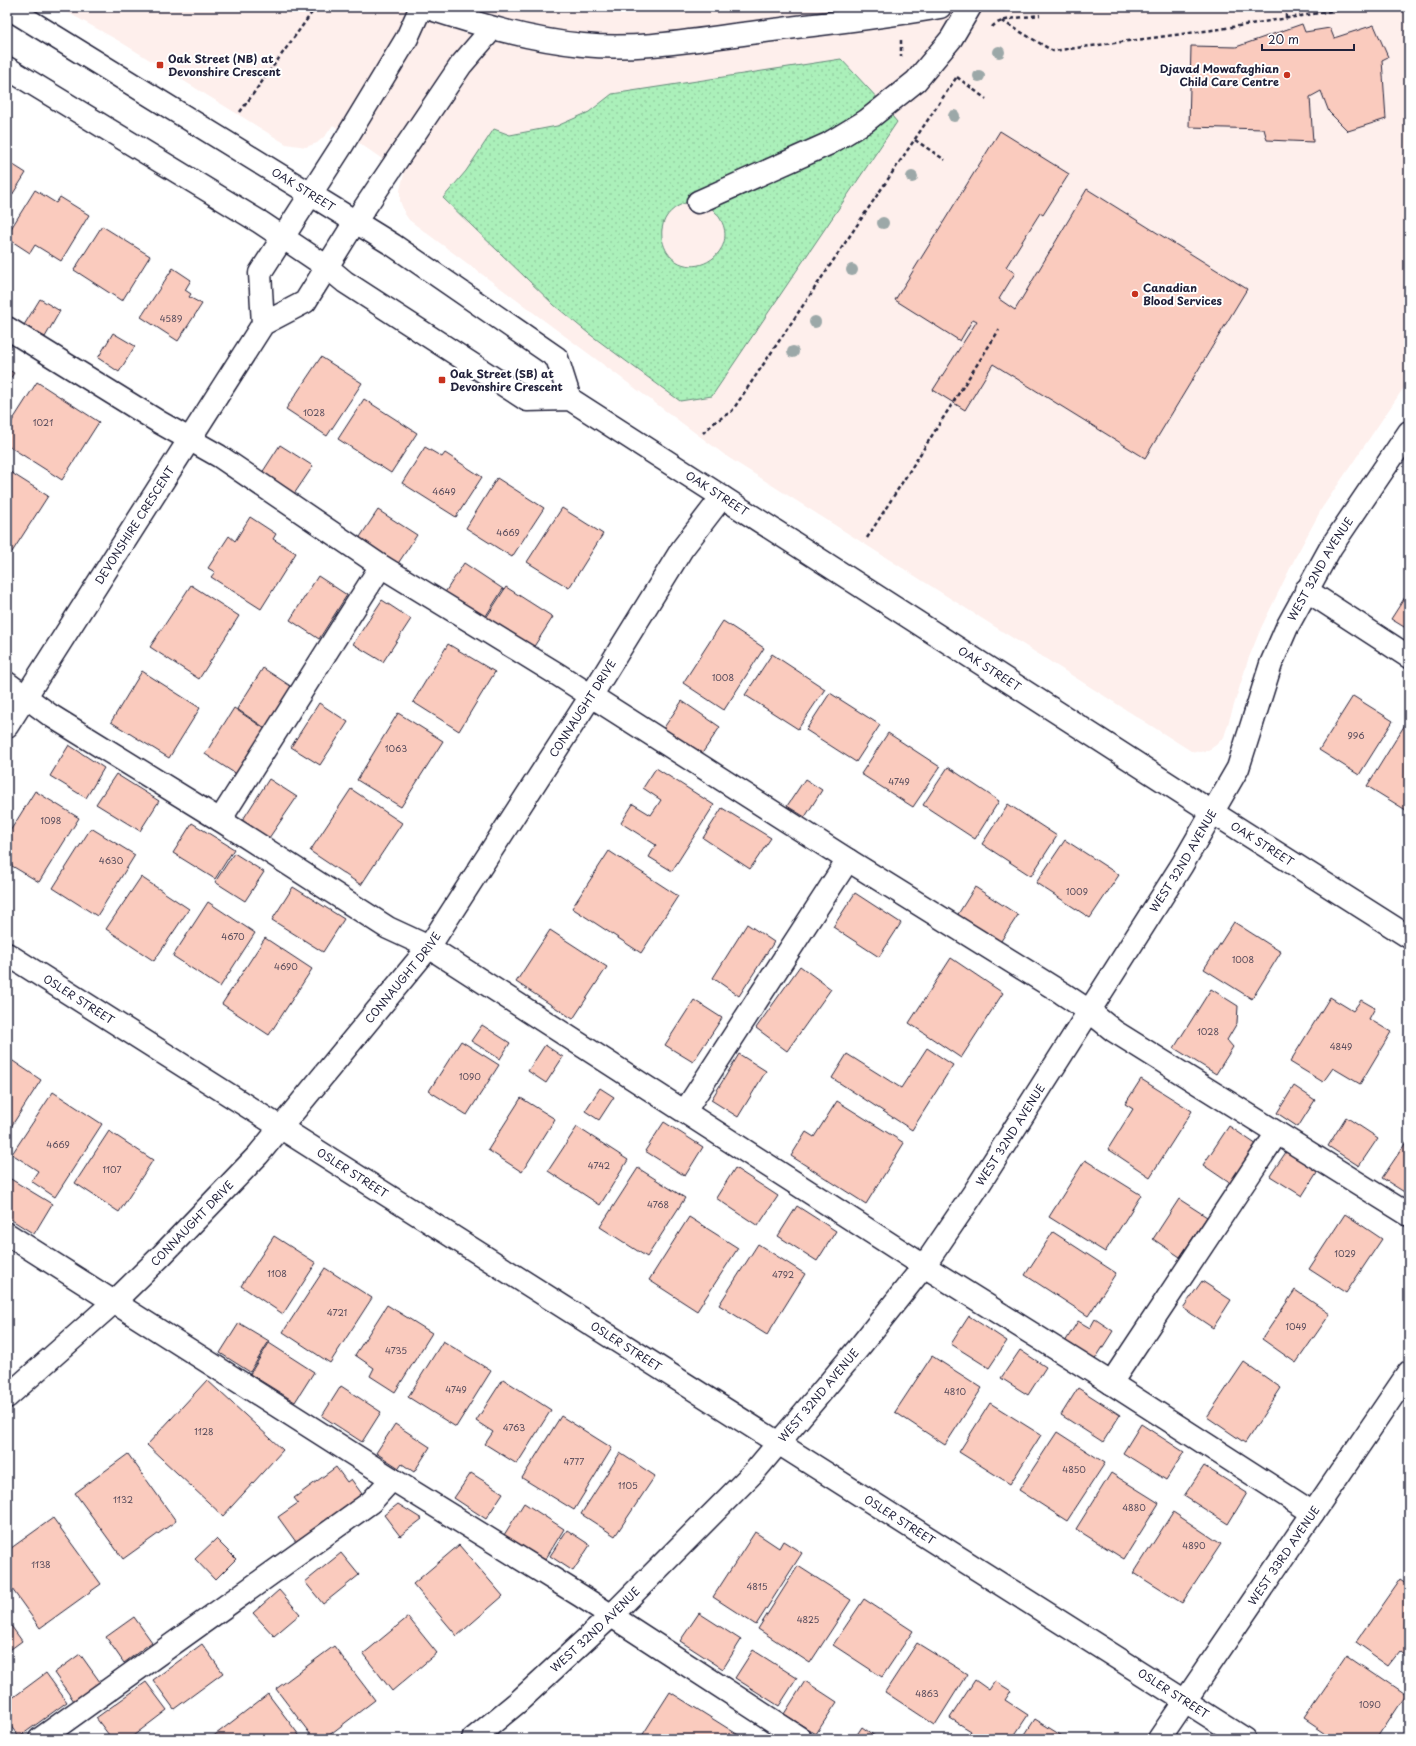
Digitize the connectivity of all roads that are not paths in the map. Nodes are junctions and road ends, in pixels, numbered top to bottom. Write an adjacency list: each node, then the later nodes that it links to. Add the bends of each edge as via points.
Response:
1 (7, 7): 8 (street, OAK STREET)
2 (421, 7): 8 (street, via 407,38)
3 (426, 7): 6 (street)
4 (940, 7): 6 (street, via 636,46 583,45)
5 (970, 7): 9 (street, via 951,39 916,81 866,121 828,144)
6 (492, 29): 10 (street, DEVONSHIRE CRESCENT, via 461,64)
7 (7, 68): 11 (street)
8 (311, 194): 10 (street, OAK STREET); 11 (street)
9 (698, 202)
10 (355, 222): 12 (street, DEVONSHIRE CRESCENT); 15 (street, OAK STREET, via 393,245 556,358)
11 (283, 238): 12 (street); 13 (street, via 260,273)
12 (327, 267): 13 (street, DEVONSHIRE CRESCENT, via 305,302); 15 (street, via 345,282 527,400)
13 (263, 324): 17 (street, DEVONSHIRE CRESCENT)
14 (7, 328): 17 (street, via 158,422)
15 (570, 399): 18 (street, OAK STREET)
16 (1409, 432): 20 (street, WEST 32ND AVENUE, via 1331,547)
17 (190, 438): 19 (street); 24 (street, DEVONSHIRE CRESCENT)
18 (722, 497): 23 (street, CONNAUGHT DRIVE, via 682,549); 26 (street, OAK STREET)
19 (381, 566): 23 (street); 27 (street)
20 (1306, 590): 21 (street); 26 (street, WEST 32ND AVENUE, via 1272,664 1238,768)
21 (1409, 656)
22 (7, 683): 24 (street)
23 (591, 696): 28 (street); 30 (street, CONNAUGHT DRIVE)
24 (25, 697): 25 (street, DEVONSHIRE CRESCENT); 27 (street)
25 (7, 726)
26 (1212, 812): 29 (street, OAK STREET); 32 (street, WEST 32ND AVENUE, via 1182,865)
27 (220, 820): 30 (street, via 388,928)
28 (848, 860): 32 (street); 33 (street)
29 (1409, 937)
30 (429, 947): 33 (street); 34 (street, CONNAUGHT DRIVE)
31 (7, 954): 34 (street, OSLER STREET)
32 (1089, 1011): 35 (street, via 1114,1031); 38 (street, WEST 32ND AVENUE, via 975,1191)
33 (685, 1111): 38 (street)
34 (280, 1128): 39 (street, CONNAUGHT DRIVE, via 258,1155); 43 (street, OSLER STREET)
35 (1277, 1133): 36 (street); 41 (street)
36 (1409, 1215)
37 (7, 1234): 39 (street)
38 (924, 1266): 41 (street); 43 (street, WEST 32ND AVENUE)
39 (114, 1302): 42 (street, CONNAUGHT DRIVE); 44 (street)
40 (1409, 1372): 45 (street, WEST 33RD AVENUE)
41 (1110, 1383): 45 (street)
42 (7, 1397)
43 (778, 1443): 46 (street, WEST 32ND AVENUE, via 755,1471); 47 (street, OSLER STREET)
44 (392, 1479): 46 (street); 48 (street, via 371,1502)
45 (1313, 1513): 47 (street, WEST 33RD AVENUE)
46 (611, 1616): 49 (street, WEST 32ND AVENUE, via 518,1702); 50 (street)
47 (1185, 1701): 51 (street, WEST 33RD AVENUE); 52 (street, OSLER STREET)
48 (40, 1739)
49 (473, 1739)
50 (801, 1739)
51 (1159, 1739)
52 (1245, 1739)

